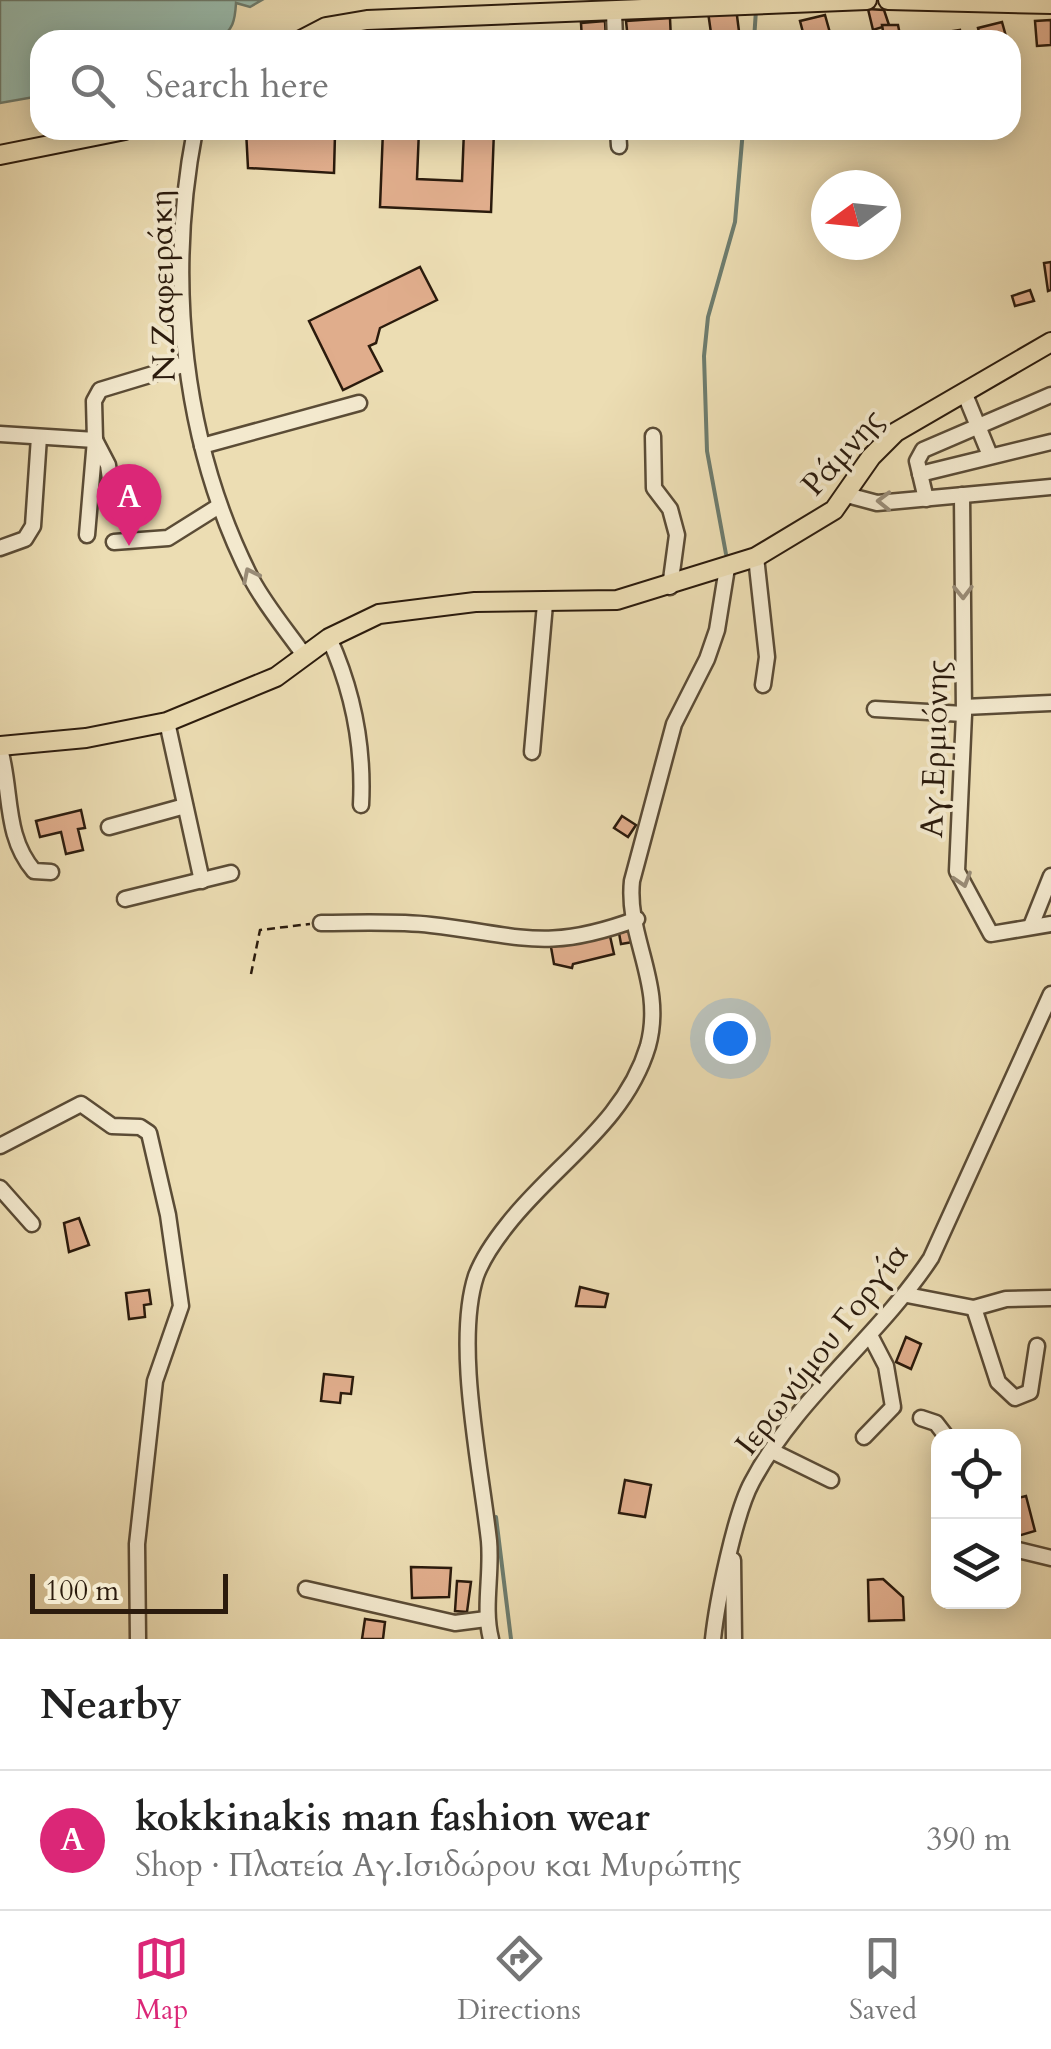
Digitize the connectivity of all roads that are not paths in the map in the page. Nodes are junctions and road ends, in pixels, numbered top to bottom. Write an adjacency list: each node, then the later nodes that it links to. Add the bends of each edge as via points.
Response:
1 (867, 0): 5 (main road)
2 (888, 0): 3 (main road)
3 (928, 0): 4 (main road)
4 (942, 0): 6 (main road)
5 (765, 2): 7 (main road)
6 (1051, 4)
7 (614, 12): 8 (main road, via 367,20); 9 (street)
8 (320, 30)
9 (615, 30)
10 (73, 140): 12 (main road)
11 (193, 140): 14 (street, Ν.Ζαφειράκη, via 182,224)
12 (0, 154)
13 (1051, 342): 15 (main road, Ράμνης)
14 (186, 364): 22 (street, via 100,390); 24 (street, Ν.Ζαφειράκη)
15 (964, 392): 18 (street); 29 (main road, Ράμνης, via 886,440)
16 (1051, 395): 18 (street)
17 (359, 403): 24 (street)
18 (980, 427): 25 (street); 26 (street, via 923,450 916,461)
19 (0, 434): 21 (street)
20 (654, 436): 38 (street, via 654,488 670,509 677,535)
21 (39, 437): 22 (street); 35 (street, via 31,533)
22 (95, 440): 31 (street, via 108,465); 33 (street)
23 (1051, 442): 25 (street)
24 (202, 446): 32 (street, Ν.Ζαφειράκη)
25 (989, 454): 26 (street)
26 (920, 474): 30 (street)
27 (1051, 487): 28 (street)
28 (962, 494): 30 (street); 45 (street, Αγ.Ερμιόνης, one-way to 45)
29 (847, 496): 30 (street, one-way to 29, via 878,503); 36 (main road, Ράμνης, via 818,523)
30 (926, 499)
31 (112, 500)
32 (218, 506): 34 (street, via 168,538); 41 (street, Ν.Ζαφειράκη, one-way to 32, via 258,590)
33 (87, 535)
34 (114, 542)
35 (0, 548)
36 (756, 557): 37 (main road, Ράμνης); 42 (street, via 767,657)
37 (726, 568): 38 (main road, Ράμνης); 57 (street, via 708,659 674,724 650,806 631,890)
38 (670, 588): 39 (main road, Ράμνης, via 618,600)
39 (545, 604): 40 (main road, Ράμνης, via 410,608 366,618); 48 (street)
40 (329, 638): 41 (main road, Ράμνης); 50 (street, via 354,708)
41 (304, 656): 46 (main road, Ράμνης, via 256,688)
42 (763, 685)
43 (1051, 702): 45 (street)
44 (874, 708): 45 (street)
45 (964, 710): 60 (street, Αγ.Ερμιόνης, one-way to 60, via 957,870 991,934)
46 (166, 722): 47 (main road, Ράμνης); 49 (street)
47 (0, 748): 52 (street, via 11,833 34,871)
48 (532, 752)
49 (186, 806): 51 (street); 55 (street)
50 (361, 806)
51 (109, 827)
52 (51, 872)
53 (231, 873): 55 (street)
54 (1051, 876): 60 (street)
55 (202, 881): 56 (street)
56 (126, 898)
57 (637, 920): 58 (street, via 564,942 428,925); 79 (street, via 654,1009 638,1070 609,1120 508,1224 482,1263 472,1295 469,1356 492,1580)
58 (321, 923)
59 (1051, 924): 60 (street, Αγ.Ερμιόνης)
60 (1031, 926)
61 (1051, 994): 65 (street, Ιερωνύμου Γοργία, via 930,1258)
62 (0, 1146): 80 (street, via 81,1104 112,1126 149,1133 181,1306 156,1380 137,1544)
63 (0, 1188): 64 (street)
64 (32, 1224)
65 (906, 1295): 67 (street); 68 (street, Ιερωνύμου Γοργία)
66 (1051, 1298): 67 (street)
67 (974, 1308): 69 (street, via 998,1382 1015,1398 1030,1392)
68 (871, 1337): 72 (street, via 886,1366 893,1407); 73 (street, Ιερωνύμου Γοργία)
69 (1036, 1346)
70 (921, 1418): 71 (street)
71 (941, 1429)
72 (864, 1437)
73 (772, 1452): 74 (street); 76 (street, Ιερωνύμου Γοργία, via 750,1484)
74 (831, 1480)
75 (1021, 1551): 77 (street)
76 (732, 1554): 82 (street, Ιερωνύμου Γοργία); 83 (street)
77 (1051, 1558)
78 (306, 1589): 79 (street, via 455,1623)
79 (486, 1619): 81 (street)
80 (138, 1639)
81 (492, 1639)
82 (713, 1639)
83 (734, 1639)

